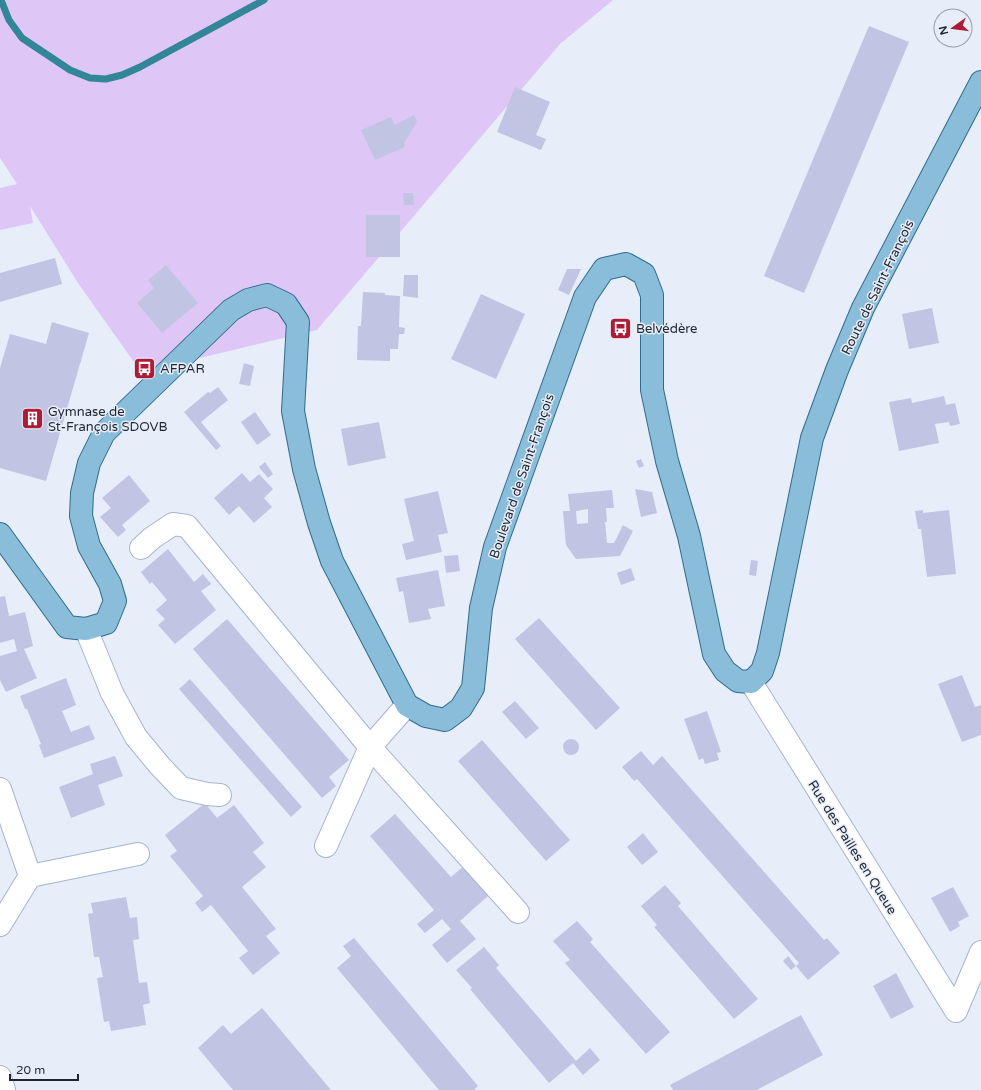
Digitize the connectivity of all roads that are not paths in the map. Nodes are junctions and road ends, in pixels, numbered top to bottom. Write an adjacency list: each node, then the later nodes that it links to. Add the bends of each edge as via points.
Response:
1 (981, 82): 5 (main road, Route de Saint-François, via 863,308 837,370 812,438 768,653 762,671)
2 (0, 534): 4 (main road, via 67,627)
3 (141, 548): 7 (street, via 173,524 187,526)
4 (86, 629): 6 (main road, via 106,623 114,601 110,584 90,546 81,516 82,493 89,463 104,433 231,310 248,300 267,295 286,304 298,322 293,411 304,469 332,561); 9 (street, via 112,693 136,737 181,788)
5 (751, 682): 6 (main road, Boulevard de Saint-François, via 738,681 725,671 714,654 689,536 667,461 652,390 652,295 644,274 626,264 604,269 582,304 495,547 481,608 473,688 460,708 445,720 426,716); 15 (street, Rue des Pailles en Queue, via 956,1011)
6 (407, 705): 7 (street)
7 (370, 747): 10 (street); 13 (street)
8 (0, 789): 12 (street)
9 (220, 795)
10 (326, 846)
11 (138, 854): 12 (street)
12 (30, 876): 14 (street)
13 (518, 912)
14 (0, 925)
15 (981, 952)
16 (0, 1077): 17 (street)
17 (4, 1090)

